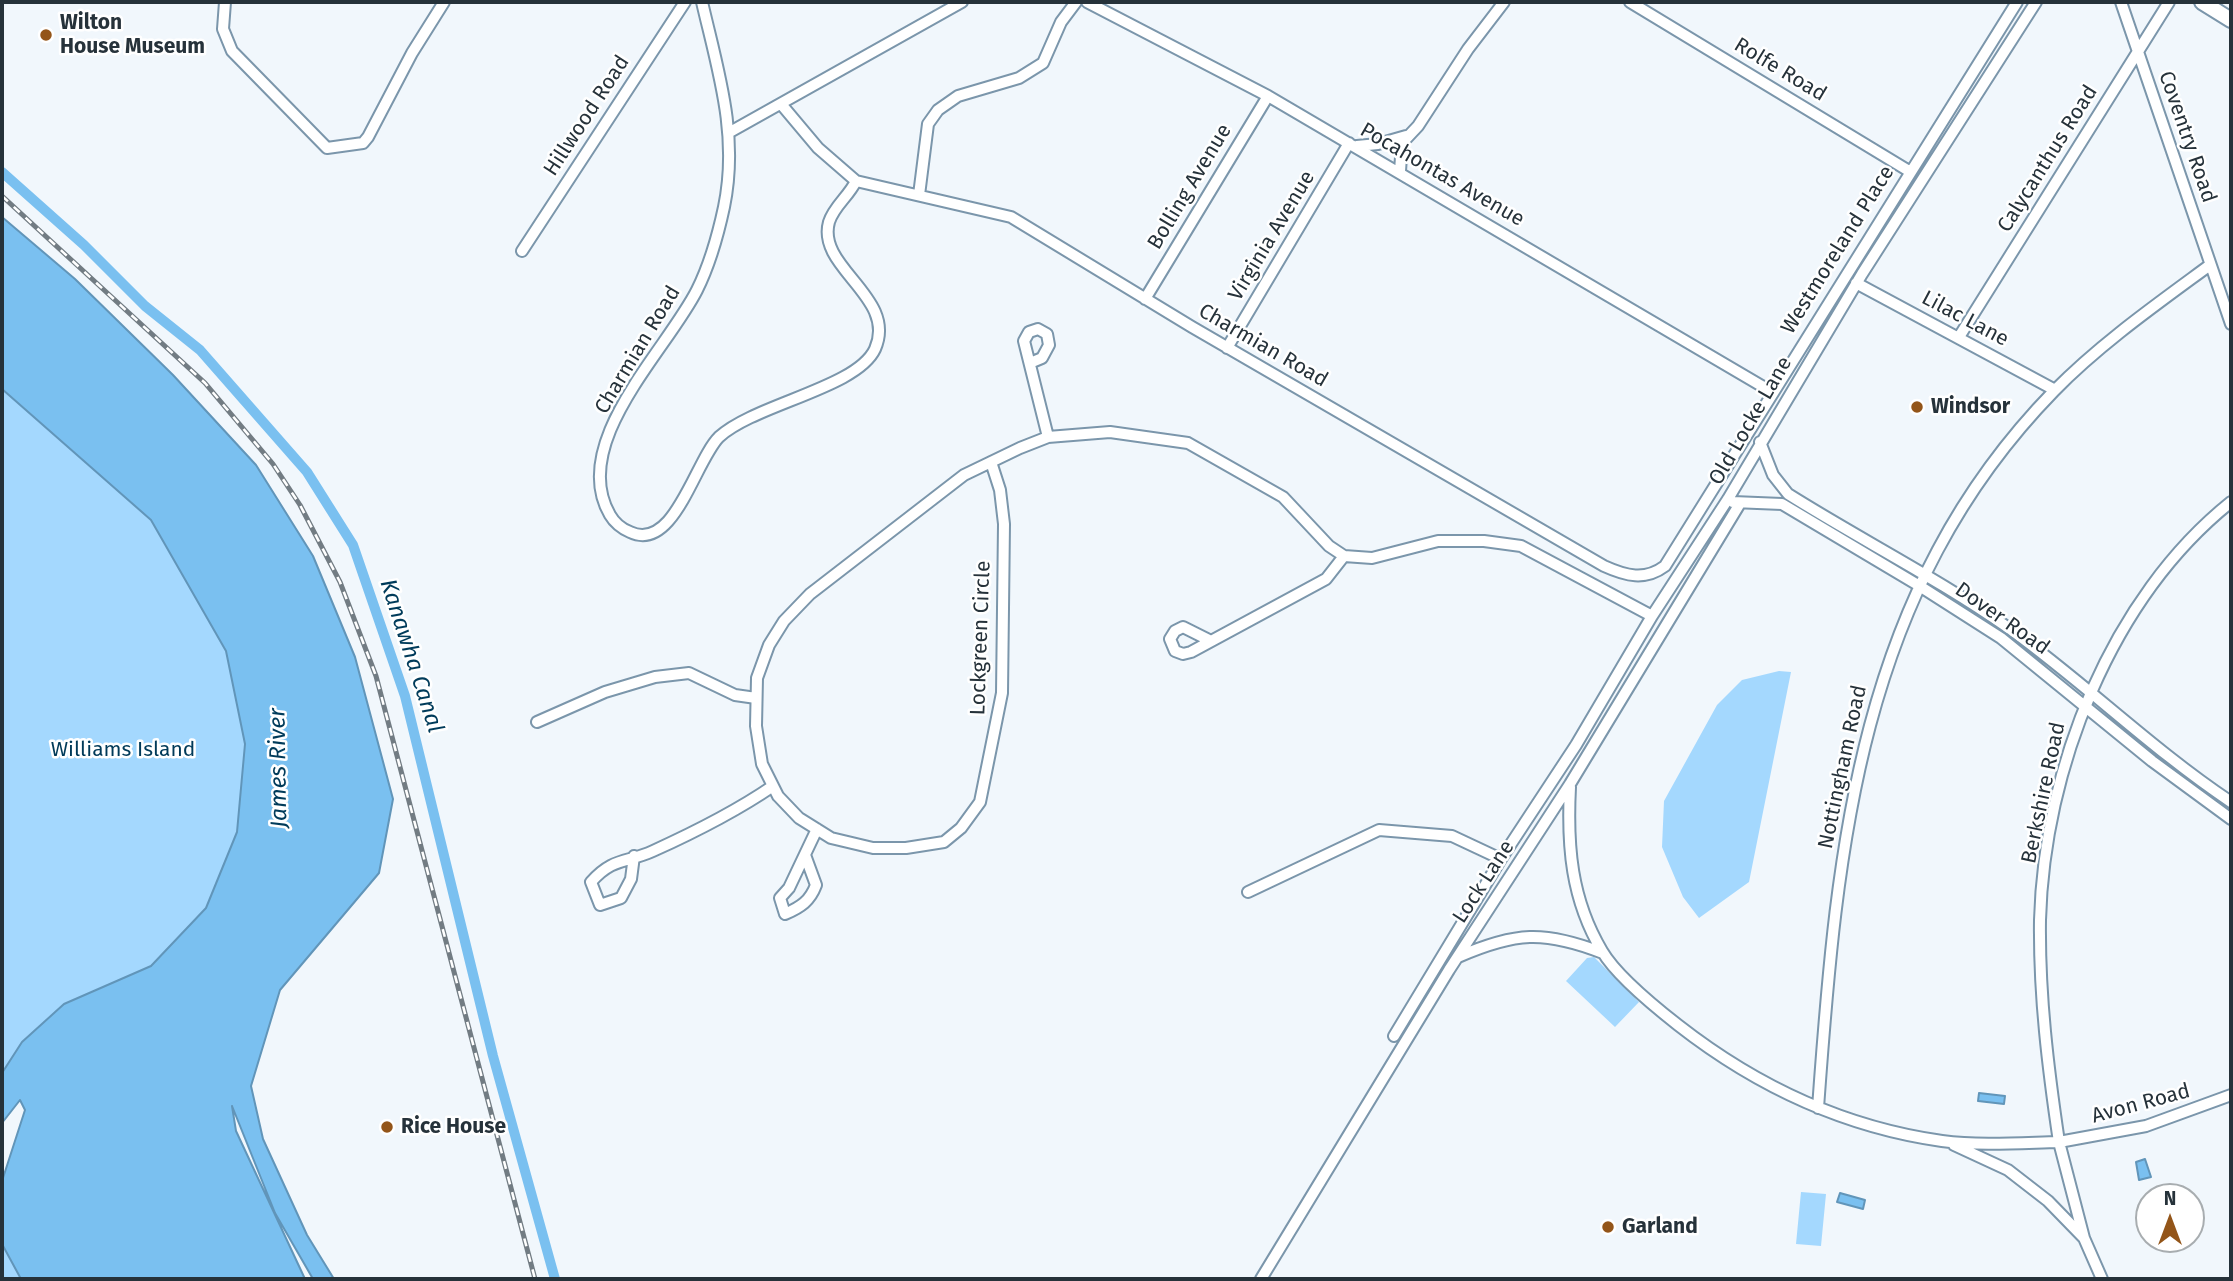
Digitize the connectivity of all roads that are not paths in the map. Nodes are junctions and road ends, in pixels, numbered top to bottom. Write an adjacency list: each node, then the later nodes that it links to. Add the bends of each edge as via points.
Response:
1 (225, 2): 2 (street, via 223,29 232,51 327,148 363,143)
2 (444, 2)
3 (685, 2): 26 (street, Hillwood Road)
4 (702, 2): 19 (street, Charmian Road)
5 (962, 2): 18 (street)
6 (1076, 2): 25 (street, via 1061,22 1043,63 1019,78 958,96 937,110 928,124)
7 (1087, 2): 17 (street, Pocahontas Avenue)
8 (1504, 2): 20 (street)
9 (1630, 2): 23 (street, Rolfe Road)
10 (2017, 2): 23 (street, Westmoreland Place)
11 (2036, 2): 28 (street, Old Locke Lane)
12 (2121, 2): 16 (street, Coventry Road)
13 (2169, 2): 16 (street, Calycanthus Road)
14 (2209, 4): 15 (main road)
15 (2231, 20)
16 (2138, 52): 27 (street, Coventry Road); 31 (street, Calycanthus Road)
17 (1268, 96): 21 (street, Pocahontas Avenue); 29 (street, Bolling Avenue)
18 (781, 104): 19 (street); 24 (street, Charmian Road, via 818,148)
19 (730, 132): 24 (street, Charmian Road, via 729,175 707,267 683,315 622,407 604,451 600,471 603,495 615,522 632,533 647,536 667,524 721,436 868,361 878,338 878,320 828,237 830,220)
20 (1409, 135): 21 (street, via 1378,144); 22 (street, via 1399,150)
21 (1352, 145): 22 (street, Pocahontas Avenue); 32 (street, Virginia Avenue)
22 (1400, 171): 35 (street, Pocahontas Avenue)
23 (1909, 171): 35 (street, Westmoreland Place)
24 (856, 181): 25 (street, Charmian Road)
25 (919, 195): 29 (street, Charmian Road, via 1011,217)
26 (522, 251)
27 (2210, 265): 30 (street, Coventry Road); 34 (street, Nottingham Road)
28 (1856, 283): 31 (street, Lilac Lane); 37 (street, Old Locke Lane)
29 (1146, 299): 32 (street, Charmian Road)
30 (2231, 324)
31 (1958, 337): 34 (street, Lilac Lane)
32 (1227, 348): 44 (street, Charmian Road, via 1604,566)
33 (1030, 363): 36 (street)
34 (2055, 390): 43 (street, Nottingham Road, via 1982,477)
35 (1772, 392): 44 (street, Westmoreland Place, via 1665,566 1655,574)
36 (1048, 437): 38 (street, Lockgreen Circle); 42 (street, Lockgreen Circle, via 1110,432 1188,443 1283,497)
37 (1760, 442): 39 (street, Old Locke Lane); 43 (street, Dover Road, via 1773,475 1788,494)
38 (991, 462): 49 (street, Lockgreen Circle, via 964,475 810,594 769,645 757,678); 58 (street, Lockgreen Circle, via 1004,524 1002,693 980,802 944,842 873,848 831,838)
39 (1728, 499): 41 (street); 46 (street, Old Locke Lane)
40 (2231, 502): 48 (street, Berkshire Road, via 2164,572 2116,639)
41 (1739, 505): 45 (street, Dover Road, via 1759,501 1782,504); 53 (street, Lock Lane)
42 (1344, 556): 46 (street, via 1372,558 1438,541 1521,546); 47 (street, via 1326,579)
43 (1924, 572): 45 (street, Nottingham Road); 48 (street, Dover Road, via 2008,628)
44 (1639, 576)
45 (1918, 585): 50 (street, Dover Road, via 2001,638); 67 (street, Nottingham Road, via 1886,665 1861,756 1829,954)
46 (1652, 616): 52 (street, Old Locke Lane)
47 (1209, 640)
48 (2089, 692): 50 (street, Berkshire Road); 56 (street, Dover Road)
49 (757, 698): 51 (street, via 725,692 689,673 655,677 605,692); 55 (street, Lockgreen Circle, via 762,764)
50 (2084, 706): 57 (street, Dover Road); 69 (street, Berkshire Road, via 2056,811 2040,918 2043,1027)
51 (537, 722)
52 (1576, 745): 53 (street); 61 (street, Old Locke Lane)
53 (1588, 751): 54 (street, Lock Lane)
54 (1570, 785): 63 (street, via 1567,839 1573,881); 64 (street, Lock Lane)
55 (773, 786): 58 (street, Lockgreen Circle, via 799,818); 60 (street, via 714,823)
56 (2231, 802)
57 (2231, 819)
58 (817, 829): 59 (street)
59 (805, 855): 59 (street, via 780,898 785,914 801,907 816,885)
60 (634, 856): 60 (street, via 604,867 591,881 600,905 621,898 631,879)
61 (1501, 859): 62 (street, via 1452,836 1379,830); 65 (street, Old Locke Lane)
62 (1248, 892)
63 (1602, 953): 64 (street, via 1539,935 1495,941); 67 (street, via 1663,1013 1708,1049 1770,1088)
64 (1458, 957): 71 (street, Lock Lane)
65 (1394, 1036)
66 (2231, 1095): 69 (street, Avon Road, via 2147,1126)
67 (1818, 1108): 68 (street)
68 (1944, 1142): 69 (street, Avon Road); 70 (street, via 2008,1170 2048,1201)
69 (2059, 1142): 70 (street, Berkshire Road)
70 (2084, 1238): 72 (street)
71 (1261, 1279)
72 (2102, 1279)

